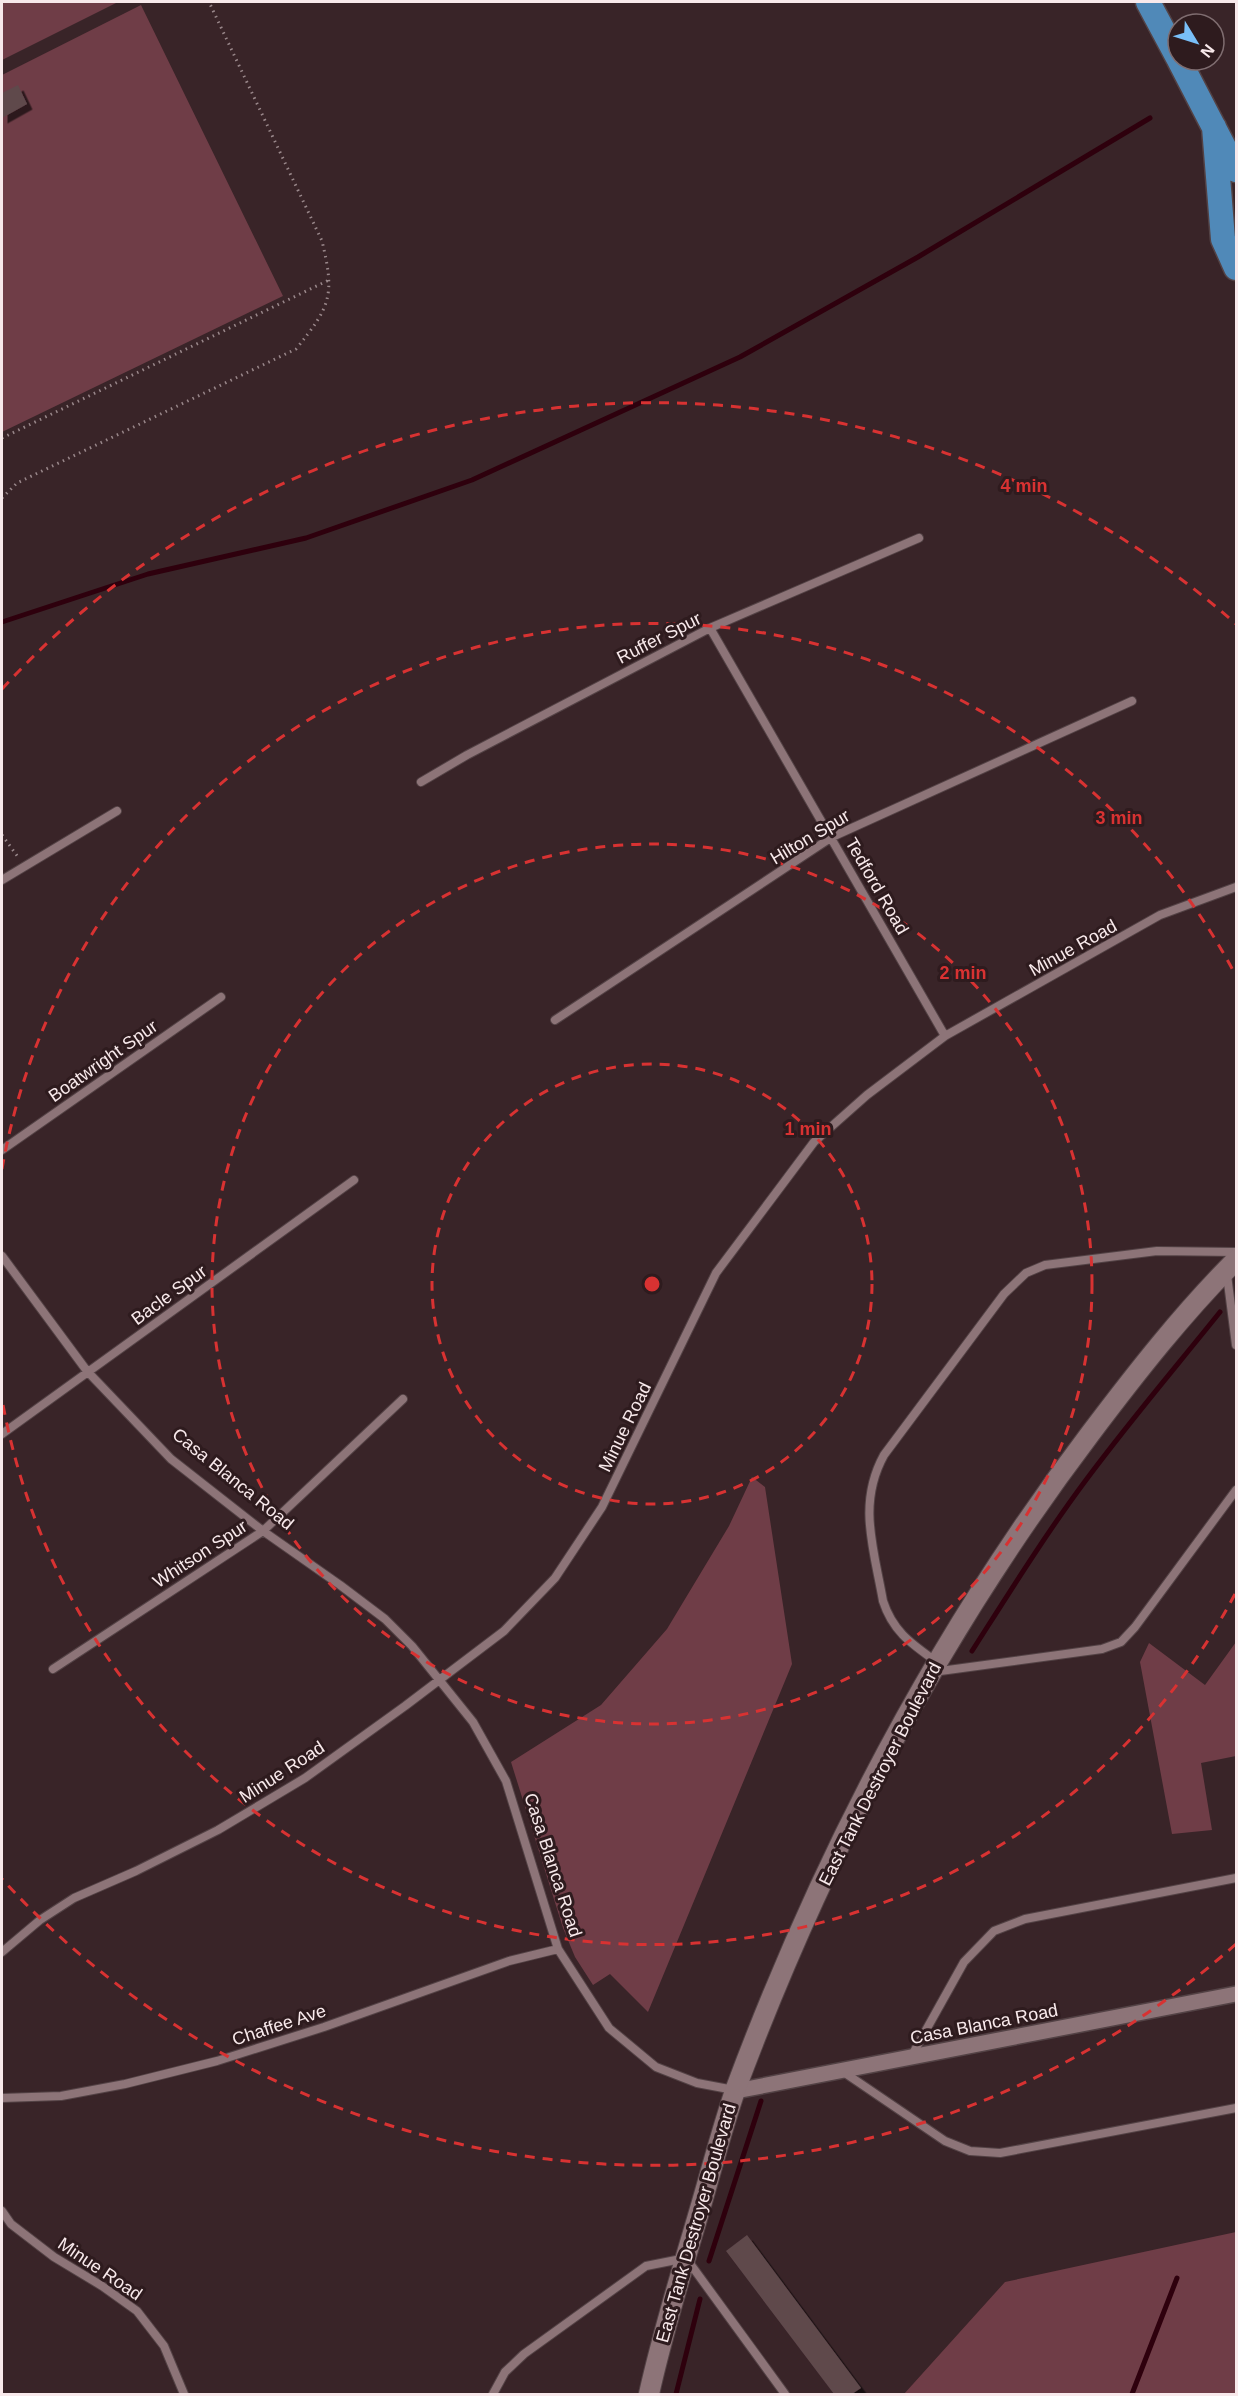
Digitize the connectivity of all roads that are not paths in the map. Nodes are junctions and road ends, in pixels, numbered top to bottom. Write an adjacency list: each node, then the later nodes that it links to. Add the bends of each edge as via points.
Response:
1 (1148, 2): 2 (main road)
2 (1166, 35)
3 (1186, 72): 4 (main road)
4 (1215, 127): 5 (main road); 6 (main road); 7 (main road); 8 (main road); 9 (main road); 10 (main road)
5 (1236, 145)
6 (1236, 151)
7 (1236, 158)
8 (1236, 170)
9 (1236, 191)
10 (1230, 236): 11 (main road)
11 (1236, 269)
12 (919, 538): 13 (lane, Ruffer Spur)
13 (711, 628): 15 (lane, Ruffer Spur); 17 (lane, Tedford Road)
14 (1132, 702): 17 (lane, Hilton Spur)
15 (421, 782)
16 (117, 811): 18 (lane)
17 (832, 837): 21 (lane, Hilton Spur); 22 (lane, Tedford Road)
18 (2, 880)
19 (1236, 886): 22 (lane, Minue Road, via 1160,915)
20 (221, 997): 23 (lane, Boatwright Spur)
21 (555, 1020)
22 (945, 1036): 36 (lane, Minue Road, via 867,1095 814,1142 716,1273 602,1507 555,1578 504,1631)
23 (2, 1150)
24 (354, 1180): 29 (lane, Bacle Spur)
25 (1236, 1252): 34 (lane, via 1157,1251 1046,1265 1026,1274 1004,1294 884,1455 869,1492 868,1516 883,1601 902,1637)
26 (2, 1256): 29 (lane, Casa Blanca Road)
27 (1231, 1265): 28 (lane); 34 (street, East Tank Destroyer Boulevard, via 1145,1361 1044,1494)
28 (1236, 1345)
29 (87, 1371): 31 (lane, Bacle Spur); 33 (lane, Casa Blanca Road, via 171,1459)
30 (403, 1399): 33 (lane, Whitson Spur)
31 (2, 1434)
32 (1236, 1490): 34 (lane, via 1121,1642 1102,1649)
33 (263, 1531): 35 (lane, Whitson Spur); 36 (lane, Casa Blanca Road, via 385,1619 412,1646)
34 (934, 1667): 43 (street, East Tank Destroyer Boulevard, via 843,1835)
35 (53, 1668)
36 (438, 1682): 38 (lane, Casa Blanca Road, via 473,1722 506,1781); 39 (lane, Minue Road, via 304,1778 218,1830 74,1898)
37 (1236, 1878): 41 (lane, via 1025,1919 994,1931 964,1962)
38 (558, 1949): 43 (lane, Casa Blanca Road, via 609,2028 656,2067 697,2083); 44 (lane, Chaffee Ave, via 509,1961 217,2061 61,2096)
39 (2, 1952)
40 (1236, 1994): 41 (street, Casa Blanca Road)
41 (910, 2058): 42 (street, Casa Blanca Road)
42 (842, 2072): 43 (street, Casa Blanca Road); 45 (lane, via 945,2140 970,2151 1000,2153)
43 (736, 2091): 47 (street, East Tank Destroyer Boulevard)
44 (2, 2098)
45 (1236, 2108)
46 (2, 2211): 48 (lane, Minue Road, via 11,2224 37,2244 137,2311 164,2346)
47 (686, 2258): 49 (lane, via 646,2266 524,2354 505,2372); 50 (street, East Tank Destroyer Boulevard); 51 (lane)
48 (184, 2394)
49 (493, 2394)
50 (649, 2394)
51 (785, 2394)

